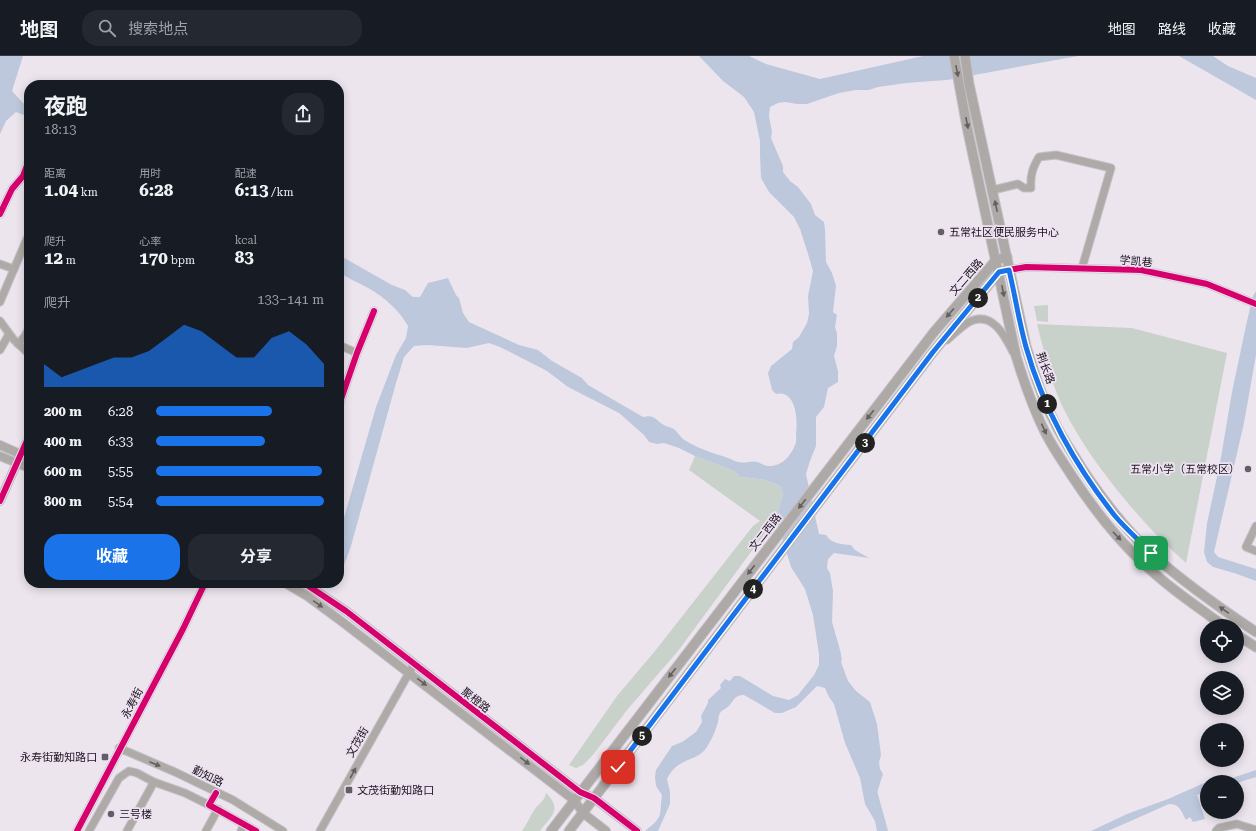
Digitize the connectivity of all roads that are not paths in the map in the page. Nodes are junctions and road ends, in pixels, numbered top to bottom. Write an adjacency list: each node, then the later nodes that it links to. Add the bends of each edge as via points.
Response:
1 (954, 56): 8 (main road, one-way to 8)
2 (965, 56): 4 (main road, 荆长路)
3 (24, 173): 5 (street, via 12,188)
4 (993, 190): 7 (main road, 荆长路, one-way to 4); 10 (street, via 1018,184 1024,188 1031,188 1030,177 1034,165 1040,157 1056,154 1111,168)
5 (0, 214)
6 (24, 246): 11 (street)
7 (1007, 257): 8 (main road, 文二西路); 12 (main road, 荆长路)
8 (996, 260): 13 (main road); 50 (main road, 文二西路, one-way to 50, via 934,332)
9 (0, 264): 11 (street)
10 (1082, 268): 12 (street, 学凯巷, via 1026,267); 15 (street, 学凯巷, via 1141,270 1208,284)
11 (14, 269): 14 (street)
12 (1009, 270): 13 (main road, 文二西路); 42 (main road, 荆长路, one-way to 12, via 1198,592 1151,553 1116,517 1098,493 1054,422 1036,377 1026,346)
13 (999, 272): 25 (main road, 文二西路); 26 (main road, one-way to 26)
14 (0, 302)
15 (1256, 304)
16 (374, 311): 24 (street)
17 (0, 321): 18 (street)
18 (9, 334): 20 (street); 23 (street)
19 (24, 337): 20 (street)
20 (18, 344): 22 (street)
21 (344, 348): 24 (street)
22 (24, 349)
23 (0, 350)
24 (356, 352): 27 (street)
25 (933, 352): 26 (street, via 970,322 985,320 997,326 1003,333); 51 (main road, 文二西路)
26 (1018, 362): 41 (main road, one-way to 41, via 1045,432 1088,502 1142,563)
27 (344, 389)
28 (0, 445): 30 (street)
29 (24, 446): 30 (street)
30 (20, 454): 32 (street); 33 (street)
31 (0, 456): 33 (street)
32 (24, 456)
33 (17, 463): 34 (street); 35 (street)
34 (24, 466)
35 (0, 501)
36 (1256, 526): 37 (street, via 1246,547)
37 (1256, 551)
38 (203, 588): 47 (street, 永寿街)
39 (293, 588): 46 (street, 聚橙路, one-way to 46, via 319,604)
40 (312, 588): 45 (street, 聚橙路, via 346,611)
41 (1214, 619)
42 (1256, 632)
43 (1244, 639): 44 (main road)
44 (1256, 647)
45 (414, 664): 46 (street, 文茂街); 50 (street, 聚橙路)
46 (410, 672): 50 (street, 聚橙路, one-way to 50); 64 (street, 文茂街, one-way to 46)
47 (119, 748): 49 (street, 勤知路, one-way to 49); 57 (street, 永寿街)
48 (154, 782): 52 (street); 58 (street, via 137,773 129,771 122,774); 59 (street)
49 (216, 793): 52 (street); 63 (street, 勤知路, via 233,800)
50 (577, 796): 51 (street, 聚橙路); 54 (street, 聚橙路); 65 (main road, 文二西路)
51 (594, 798): 54 (main road, 文二西路); 68 (street, 聚橙路)
52 (209, 805): 53 (street)
53 (218, 809): 55 (street); 60 (street)
54 (583, 813): 66 (main road, 文二西路); 67 (street, 聚橙路)
55 (244, 824): 61 (street); 62 (street)
56 (1256, 830): 69 (street, via 1237,824)
57 (77, 831)
58 (89, 831)
59 (127, 831)
60 (206, 831)
61 (241, 831)
62 (256, 831)
63 (283, 831)
64 (320, 831)
65 (551, 831)
66 (569, 831)
67 (606, 831)
68 (637, 831)
69 (1216, 831)

